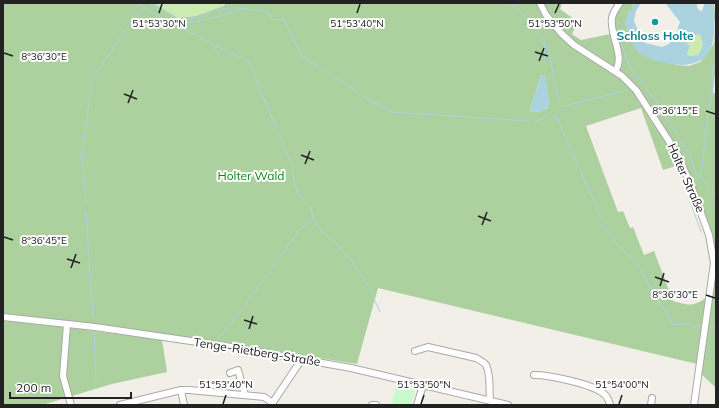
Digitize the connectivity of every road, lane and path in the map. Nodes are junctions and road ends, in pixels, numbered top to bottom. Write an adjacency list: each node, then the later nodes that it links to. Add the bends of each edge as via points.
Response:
1 (540, 3): 3 (street, Holter Straße, via 546,15 570,41)
2 (620, 3): 3 (street, via 612,18 619,66)
3 (615, 71): 24 (street, Holter Straße, via 640,95 678,154 709,235 714,263)
4 (3, 317): 5 (street, Tenge-Rietberg-Straße)
5 (67, 324): 7 (street, Tenge-Rietberg-Straße); 16 (street, via 63,376)
6 (415, 351): 13 (street, via 428,347 482,361 486,366)
7 (302, 359): 10 (street, Tenge-Rietberg-Straße); 15 (street)
8 (230, 372): 12 (street, via 238,370)
9 (534, 375): 23 (street, via 547,375 572,381 600,391 608,398)
10 (423, 385): 13 (street, Tenge-Rietberg-Straße); 21 (street)
11 (181, 390): 12 (street); 14 (street); 18 (street)
12 (245, 395): 15 (street, via 264,397)
13 (490, 400): 22 (street, Tenge-Rietberg-Straße)
14 (144, 402): 17 (street)
15 (272, 404)
16 (71, 405)
17 (120, 405)
18 (184, 405)
19 (372, 405): 20 (street)
20 (376, 405)
21 (418, 405)
22 (508, 405)
23 (610, 405)
24 (694, 405)

